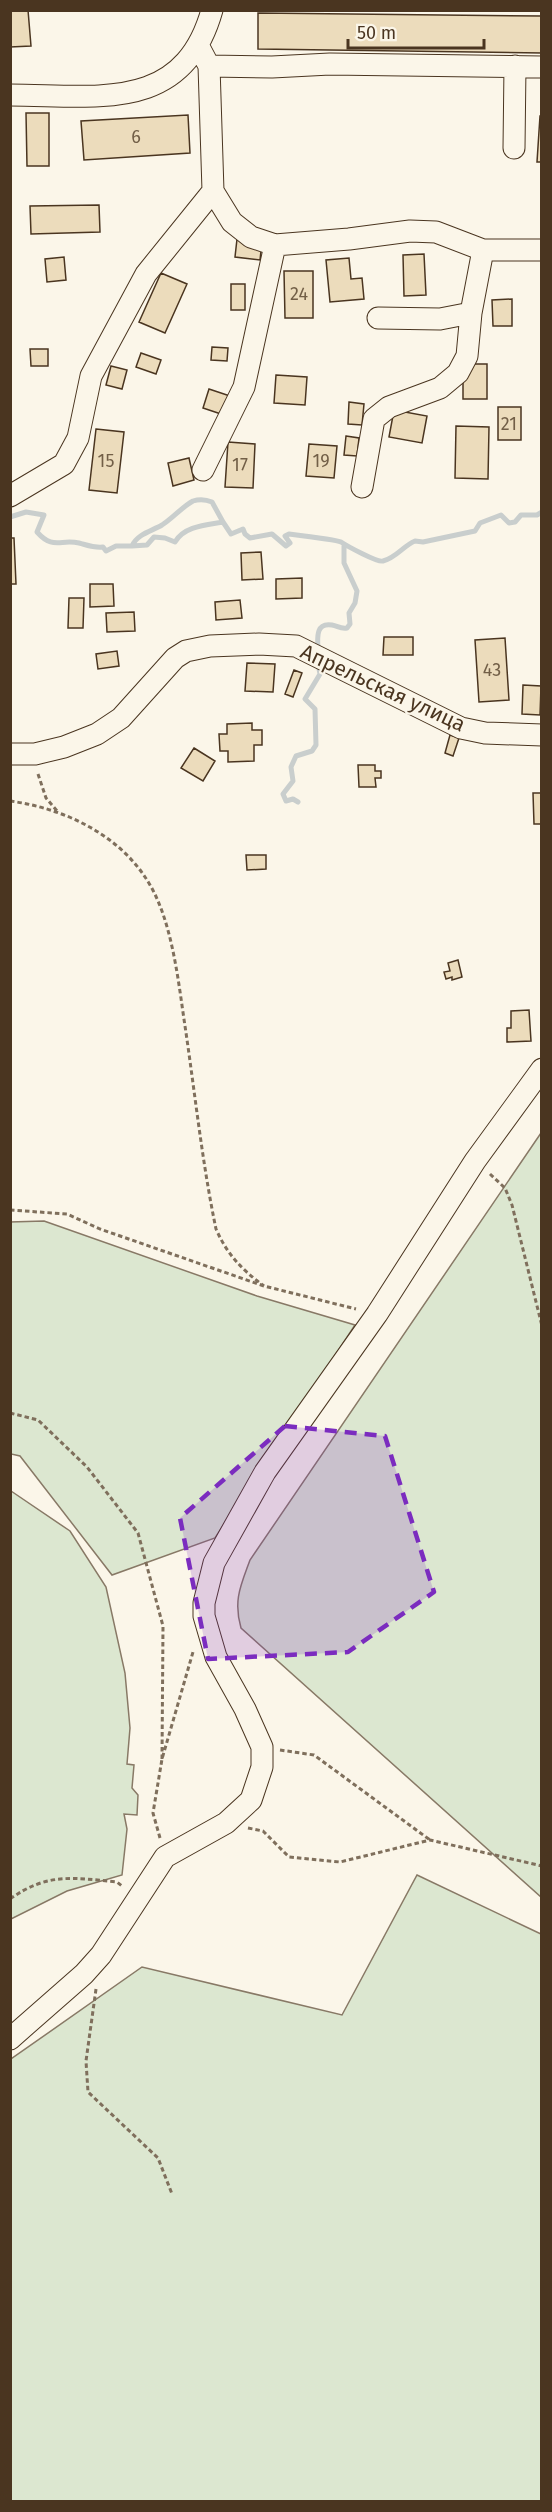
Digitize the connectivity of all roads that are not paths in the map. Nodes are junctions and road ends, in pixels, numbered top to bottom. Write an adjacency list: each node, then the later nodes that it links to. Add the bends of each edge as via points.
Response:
1 (212, 10): 2 (street)
2 (199, 47): 3 (street); 6 (street, via 175,75 143,90)
3 (209, 66): 4 (street); 8 (street)
4 (516, 66): 5 (street); 7 (street)
5 (542, 67)
6 (10, 95)
7 (514, 148)
8 (213, 191): 9 (street, via 232,222 251,237); 16 (street, via 146,274 91,376 78,438 64,464)
9 (275, 245): 10 (street, via 410,231 436,232); 14 (street, via 244,387)
10 (483, 250): 11 (street); 12 (street)
11 (542, 250)
12 (471, 313): 13 (street, via 440,319); 15 (street, via 467,356 458,374 440,388 389,407 374,419)
13 (378, 318)
14 (203, 470)
15 (362, 487)
16 (10, 496)
17 (542, 735): 18 (street, Апрельская улица, via 484,733 461,728 297,646 259,644 186,651 166,666 112,725 80,742 35,754)
18 (10, 754)
19 (542, 1069): 20 (street, via 475,1161 377,1314 265,1472 214,1563 204,1617 216,1657 262,1747 262,1767 251,1800 226,1823 165,1857 101,1955)
20 (10, 2039)

